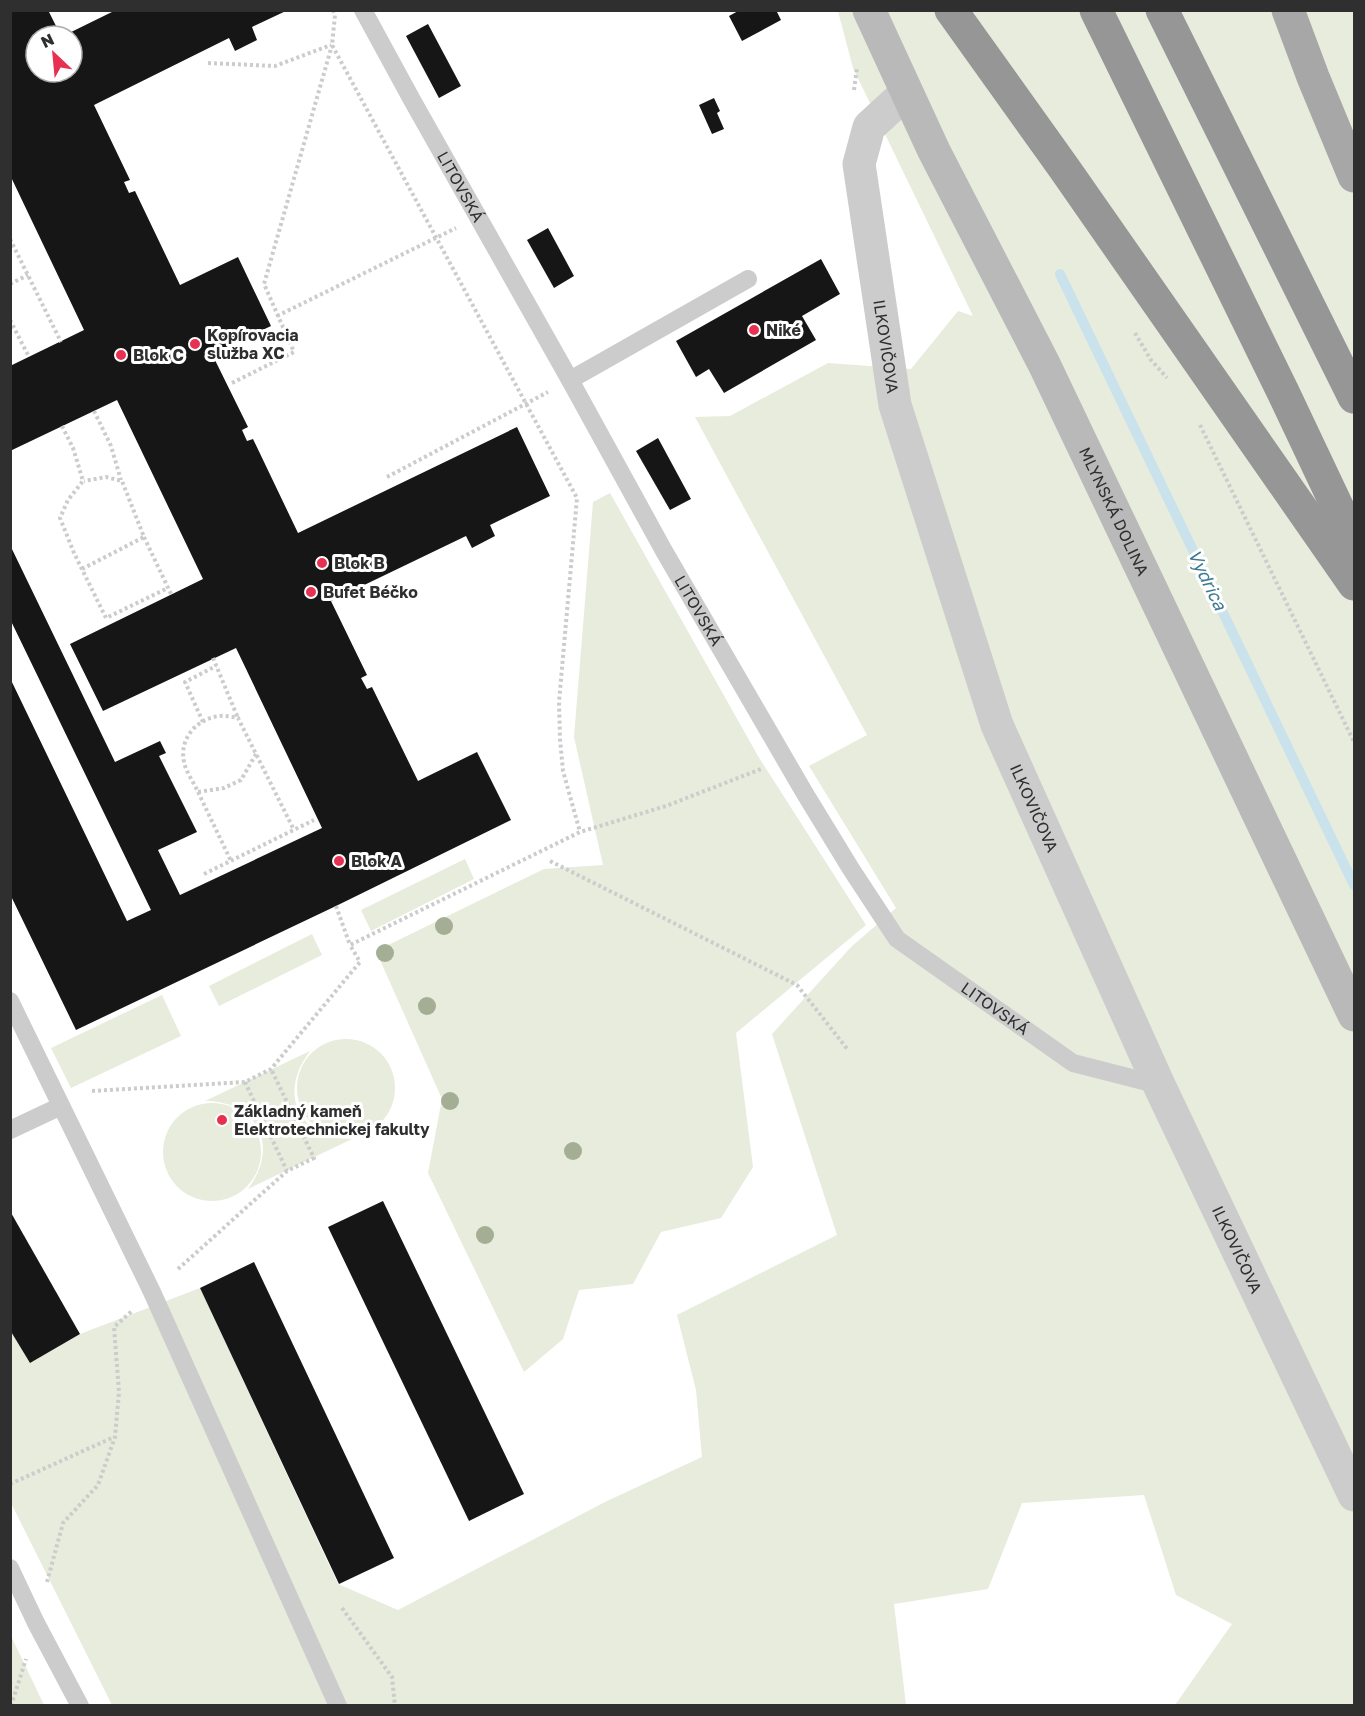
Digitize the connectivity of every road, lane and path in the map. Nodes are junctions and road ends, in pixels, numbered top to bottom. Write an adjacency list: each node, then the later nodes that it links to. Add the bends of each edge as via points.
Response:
1 (333, 10): 8 (path)
2 (363, 10): 12 (lane, LITOVSKÁ)
3 (869, 10): 10 (main road, MLYNSKÁ DOLINA)
4 (951, 10): 35 (highway)
5 (1096, 10): 33 (highway)
6 (1162, 10): 24 (highway)
7 (1288, 10): 11 (main road)
8 (332, 45): 9 (path, via 275,66); 13 (path); 18 (path, via 264,284)
9 (208, 63)
10 (906, 93): 55 (main road, MLYNSKÁ DOLINA, via 1044,364); 59 (street, ILKOVIČOVA, via 869,127 859,164 895,405 997,725)
11 (1354, 176)
12 (477, 216): 13 (path); 22 (lane, LITOVSKÁ)
13 (436, 238): 18 (path); 25 (path)
14 (10, 239): 15 (path)
15 (28, 275): 17 (path); 20 (path)
16 (748, 279): 22 (lane)
17 (10, 284)
18 (277, 316): 23 (path, via 294,352)
19 (10, 320): 21 (path)
20 (61, 342)
21 (29, 357)
22 (570, 380): 44 (lane, LITOVSKÁ)
23 (232, 383)
24 (1354, 397)
25 (526, 405): 29 (path); 48 (path, via 577,498 559,702 563,771)
26 (94, 411): 31 (path)
27 (1197, 420): 42 (path)
28 (62, 426): 30 (path)
29 (387, 477)
30 (84, 481): 31 (path, via 106,477); 34 (path, via 68,500 60,518)
31 (122, 481): 32 (path)
32 (144, 537): 34 (path); 36 (path)
33 (1354, 542)
34 (82, 569): 36 (path, via 106,618)
35 (1354, 584)
36 (168, 588): 37 (path)
37 (171, 594)
38 (213, 658): 39 (path)
39 (216, 666): 40 (path); 41 (path, via 185,682)
40 (238, 718): 41 (path, via 221,716); 43 (path)
41 (203, 722): 45 (path, via 183,745 184,764)
42 (1354, 742)
43 (256, 754): 45 (path, via 240,780 224,788); 47 (path)
44 (782, 755): 48 (path, via 764,768 666,806); 59 (lane, LITOVSKÁ, via 897,939 1073,1063)
45 (198, 792): 49 (path)
46 (314, 820): 47 (path)
47 (294, 830): 49 (path)
48 (580, 832): 53 (path)
49 (231, 861): 51 (path)
50 (550, 861): 56 (path, via 797,985)
51 (204, 874)
52 (336, 906): 53 (path)
53 (350, 945): 57 (path, via 360,962)
54 (10, 1001): 61 (lane)
55 (1354, 1015)
56 (848, 1050)
57 (271, 1070): 58 (path); 63 (path, via 314,1158)
58 (245, 1082): 60 (path); 63 (path)
59 (1159, 1085): 68 (street, ILKOVIČOVA)
60 (92, 1090)
61 (61, 1106): 62 (lane); 65 (lane)
62 (10, 1130)
63 (287, 1170): 64 (path)
64 (178, 1269)
65 (152, 1292): 66 (path, via 114,1327 119,1392); 74 (lane)
66 (115, 1437): 67 (path); 71 (path, via 98,1485 63,1522)
67 (10, 1484)
68 (1354, 1495)
69 (10, 1568): 71 (lane)
70 (342, 1608): 75 (path, via 392,1677)
71 (36, 1623): 72 (path); 73 (lane)
72 (11, 1706)
73 (80, 1706)
74 (338, 1706)
75 (395, 1706)

